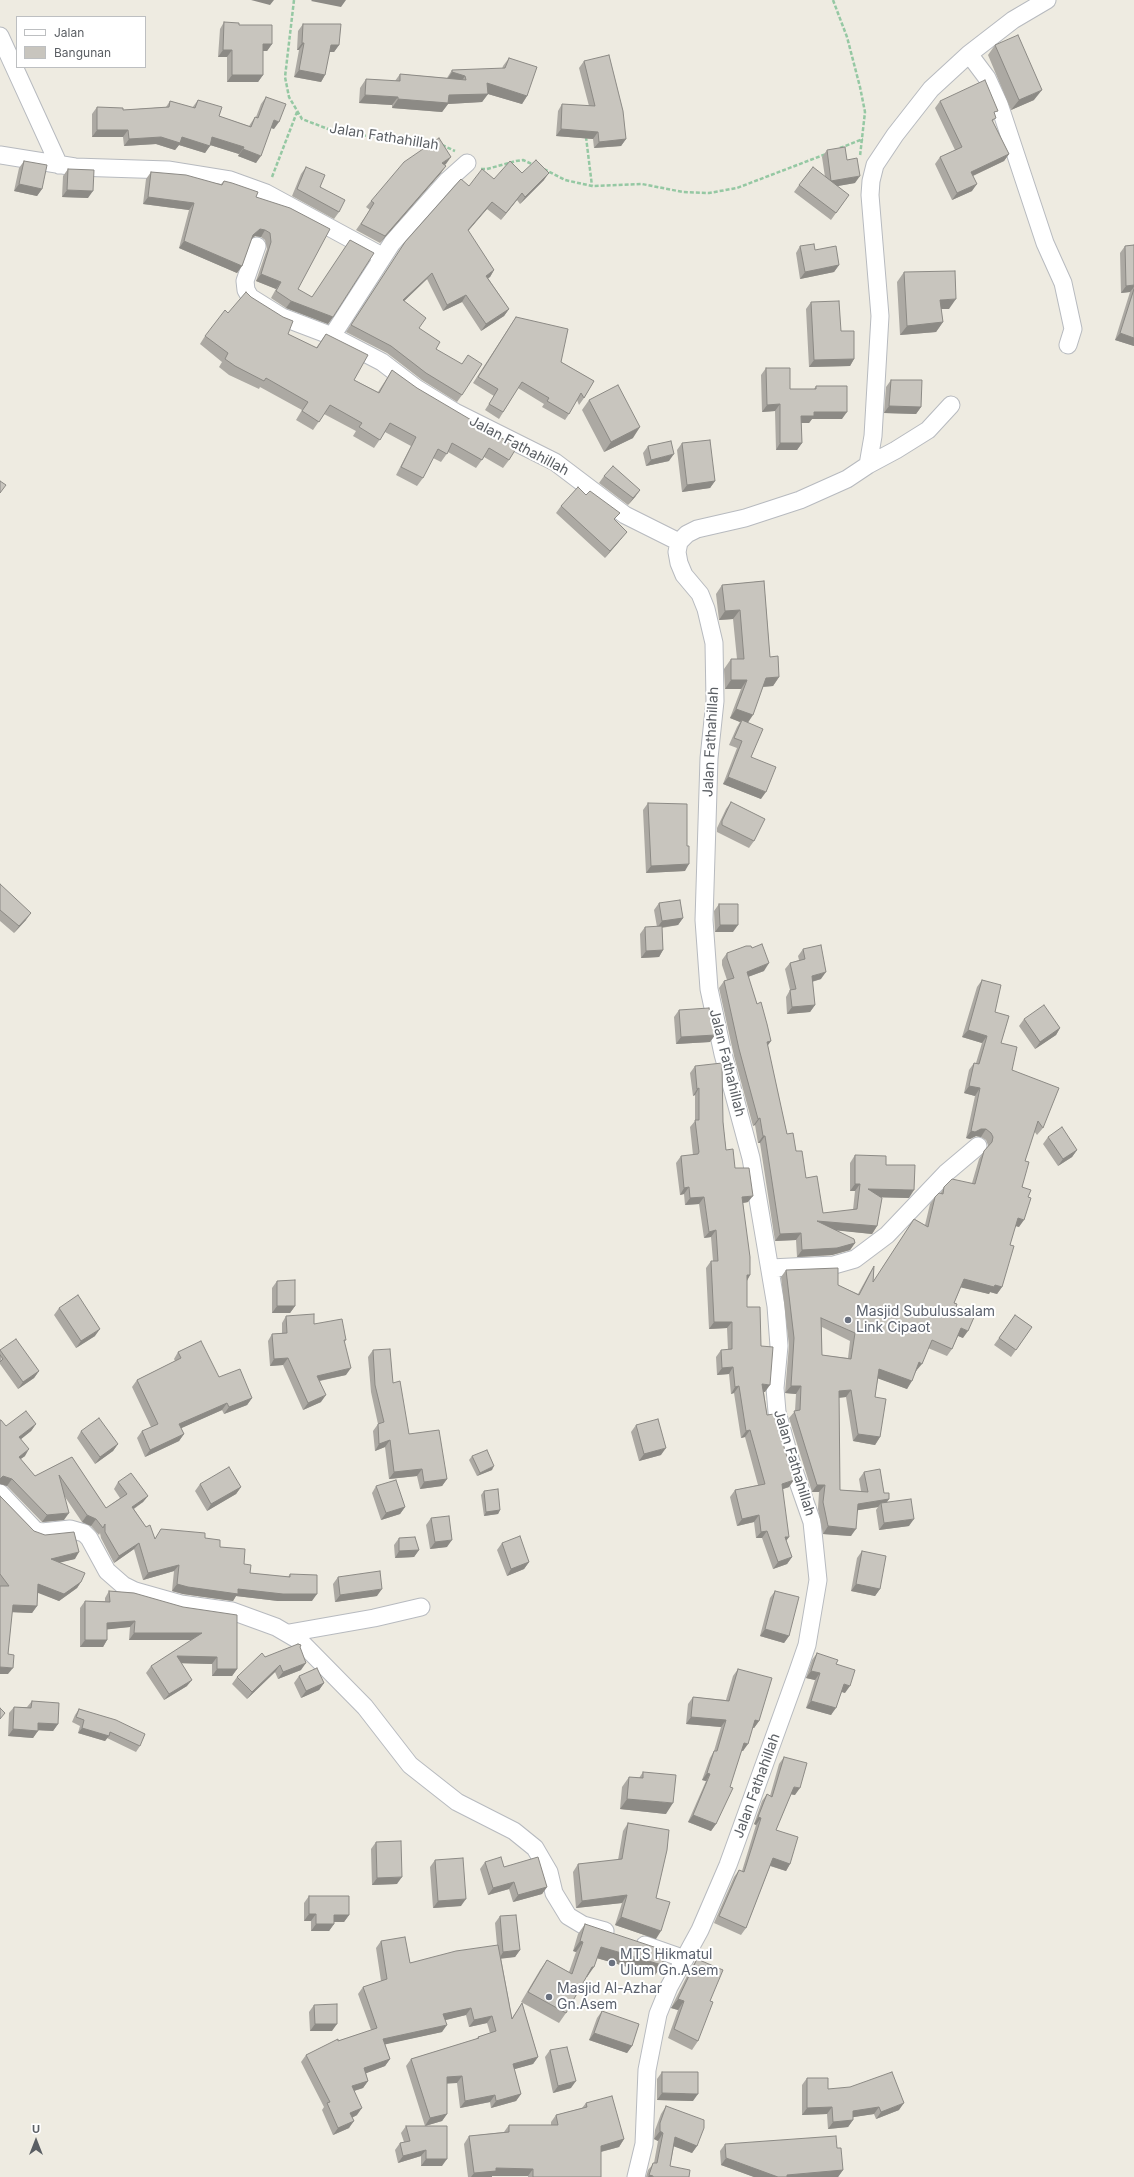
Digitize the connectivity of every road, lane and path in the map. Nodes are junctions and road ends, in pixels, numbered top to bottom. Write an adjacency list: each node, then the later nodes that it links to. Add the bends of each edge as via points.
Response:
1 (294, 0): 6 (path, via 285,68 290,97)
2 (833, 0): 8 (path, via 860,87 865,112)
3 (1047, 0): 5 (street, via 1013,20)
4 (0, 36): 12 (street)
5 (969, 54): 20 (street, via 987,78 996,97 1045,243 1063,283 1073,329); 22 (street, via 931,90 894,135 875,165 871,181 880,316 873,436)
6 (297, 112): 11 (path, Jalan Fathahillah, via 302,119 336,132 454,149); 16 (path)
7 (586, 137): 15 (path)
8 (863, 139): 10 (path); 15 (path, via 725,192 684,192 642,184)
9 (0, 155): 12 (street)
10 (859, 159)
11 (467, 163): 13 (path, via 474,168 487,169 524,160); 18 (street, via 406,225)
12 (59, 165): 16 (street, via 168,170 230,180)
13 (536, 165)
14 (542, 168): 15 (path, via 564,180)
15 (592, 186)
16 (266, 192): 18 (street)
17 (257, 246): 19 (street, Jalan Fathahillah, via 244,281 250,297 282,317)
18 (382, 256): 19 (street)
19 (332, 336): 23 (street, Jalan Fathahillah, via 382,362 416,388 455,412 555,462 625,515)
20 (1068, 345)
21 (950, 405): 22 (street, via 928,430)
22 (868, 465): 23 (street, via 846,479 800,500 745,518 697,529)
23 (679, 542): 25 (street, Jalan Fathahillah, via 679,563 684,574 700,594 714,644 715,700 709,758 704,920 709,989 723,1054 751,1158)
24 (978, 1146): 25 (street, via 946,1172 887,1235 855,1260 834,1265)
25 (770, 1268): 29 (street, Jalan Fathahillah, via 778,1325 775,1388 777,1412 812,1522 818,1580 807,1645 789,1700 728,1865)
26 (0, 1493): 28 (street, via 36,1531 70,1529 84,1533 107,1571 123,1585 135,1591 181,1604 232,1611)
27 (421, 1607): 28 (street)
28 (289, 1633): 29 (street, via 365,1707 410,1765 457,1802 514,1831 535,1848 549,1872 554,1893 568,1916 583,1925)
29 (685, 1959): 30 (street, Jalan Fathahillah, via 668,1987 658,2014 647,2070 644,2144)
30 (636, 2177)

